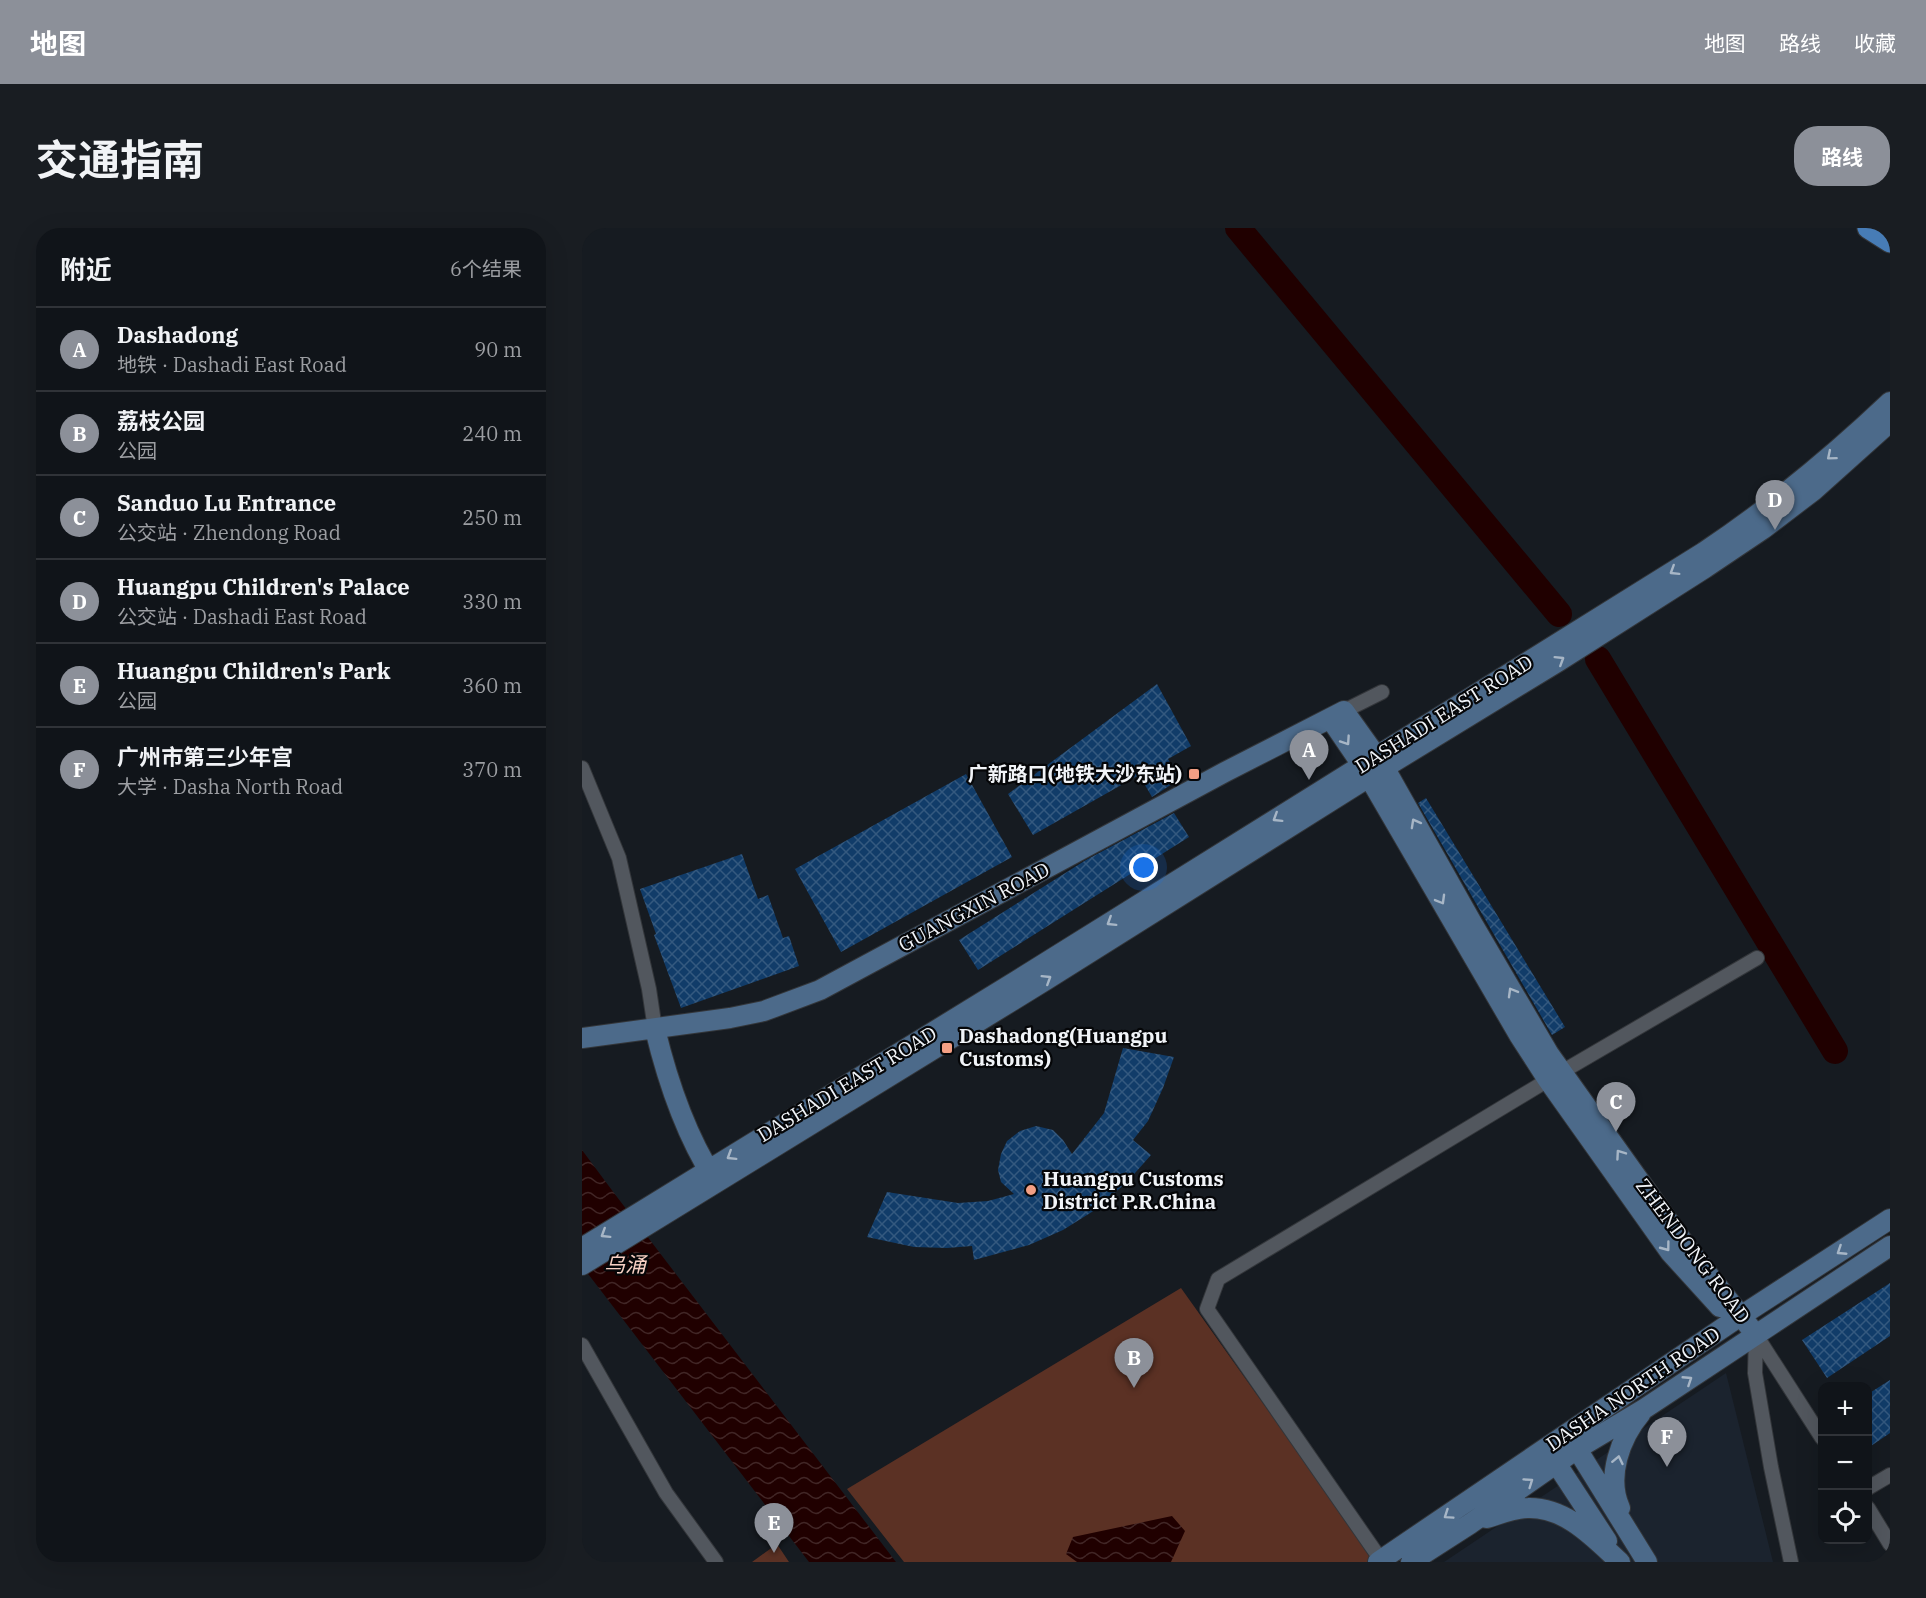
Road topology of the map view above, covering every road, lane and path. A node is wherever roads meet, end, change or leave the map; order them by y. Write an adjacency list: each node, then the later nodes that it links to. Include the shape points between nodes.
1 (1868, 228): 2 (main road)
2 (1890, 242)
3 (1890, 402): 7 (street, DASHADI EAST ROAD, one-way to 7, via 1801,481 1731,534)
4 (1890, 422): 7 (street, DASHADI EAST ROAD, one-way to 4, via 1559,661 1728,553 1813,491)
5 (1382, 692): 6 (street)
6 (1337, 714): 7 (street, ZHENDONG ROAD); 10 (street, GUANGXIN ROAD, via 820,990 764,1011)
7 (1373, 766): 12 (street, ZHENDONG ROAD, via 1522,1009); 13 (street, DASHADI EAST ROAD, via 1021,978)
8 (582, 768): 10 (street, via 619,858 650,989)
9 (1757, 958): 12 (street)
10 (655, 1029): 11 (street, GUANGXIN ROAD); 13 (street, via 665,1070)
11 (582, 1038)
12 (1555, 1076): 19 (street, ZHENDONG ROAD, via 1670,1252); 32 (street, via 1218,1279 1207,1309)
13 (712, 1176): 15 (street, DASHADI EAST ROAD)
14 (1890, 1219): 19 (street, DASHA NORTH ROAD, one-way to 19)
15 (632, 1226): 17 (street, DASHADI EAST ROAD, one-way to 17); 18 (street, DASHADI EAST ROAD)
16 (1890, 1246): 20 (street, DASHA NORTH ROAD)
17 (582, 1248)
18 (582, 1265)
19 (1738, 1319): 20 (street, ZHENDONG ROAD); 25 (street, DASHA NORTH ROAD)
20 (1756, 1335): 22 (street, DASHA NORTH ROAD, one-way to 20); 23 (street); 36 (street, via 1755,1373)
21 (582, 1345): 33 (street, via 666,1493)
22 (1644, 1409): 24 (street, DASHA NORTH ROAD); 31 (street, one-way to 22, via 1615,1497 1615,1479 1623,1441)
23 (1821, 1436)
24 (1577, 1449): 25 (street); 31 (street)
25 (1552, 1455): 29 (street, DASHA NORTH ROAD, one-way to 25); 32 (street, DASHA NORTH ROAD, one-way to 32); 35 (street)
26 (1890, 1475): 27 (street)
27 (1872, 1486)
28 (1872, 1515): 30 (street)
29 (1470, 1524): 34 (street, DASHA NORTH ROAD); 35 (street, via 1527,1508 1544,1509 1576,1524)
30 (1890, 1545)
31 (1640, 1549): 35 (street)
32 (1379, 1561)
33 (716, 1562)
34 (1411, 1562)
35 (1621, 1562)
36 (1791, 1562)

